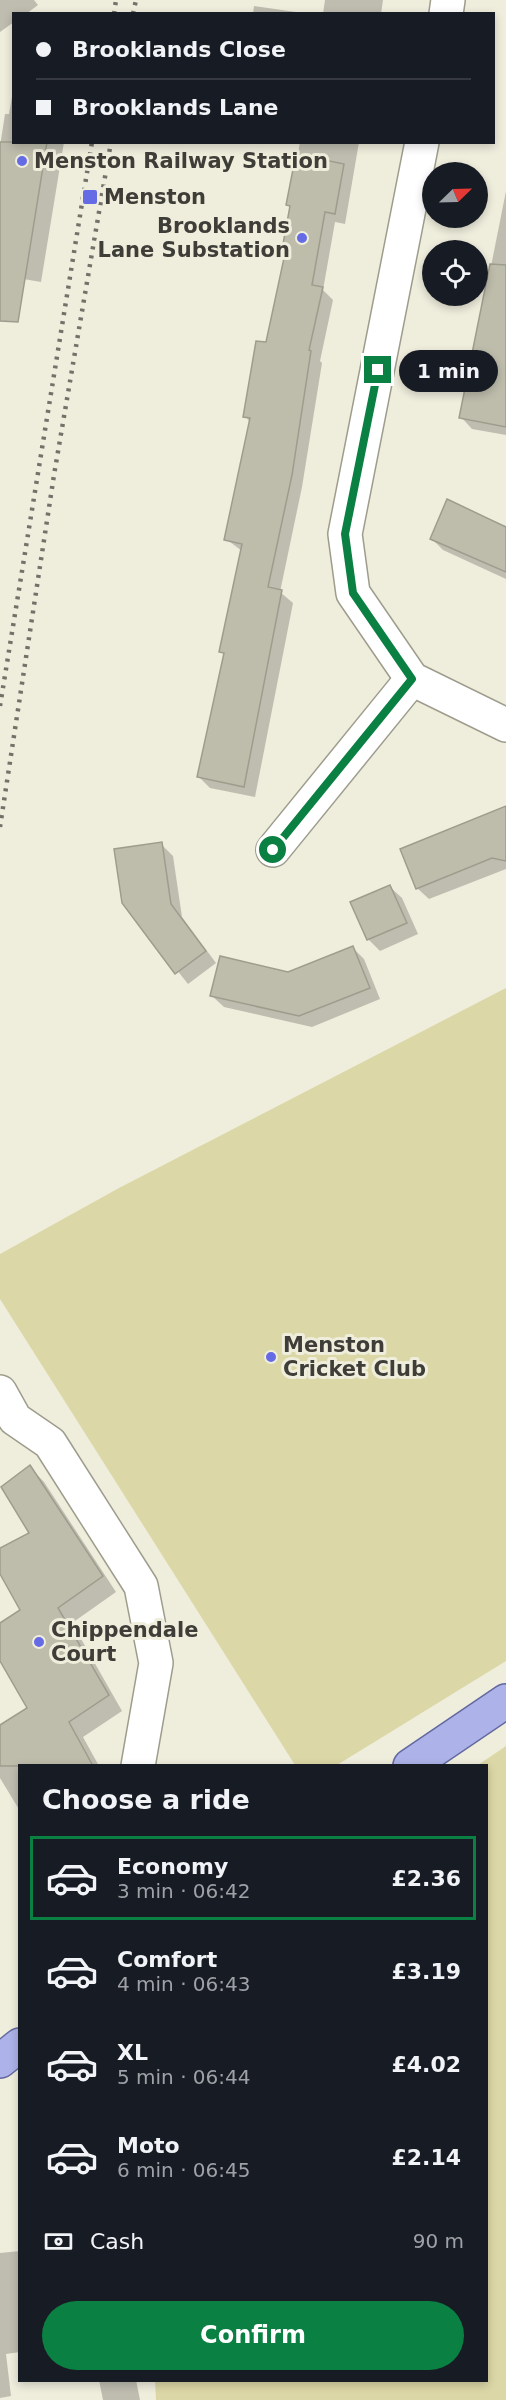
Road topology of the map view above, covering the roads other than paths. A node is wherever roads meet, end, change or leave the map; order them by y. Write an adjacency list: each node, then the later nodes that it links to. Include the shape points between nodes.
1 (422, 144): 2 (street, via 345,534 353,593)
2 (412, 679): 3 (street); 4 (street)
3 (506, 725)
4 (273, 850)
5 (0, 1392): 7 (street, via 15,1419 51,1443 141,1586 156,1663)
6 (506, 1701): 8 (main road)
7 (138, 1764)
8 (413, 1764)
9 (18, 2047): 10 (main road)
10 (0, 2061)

